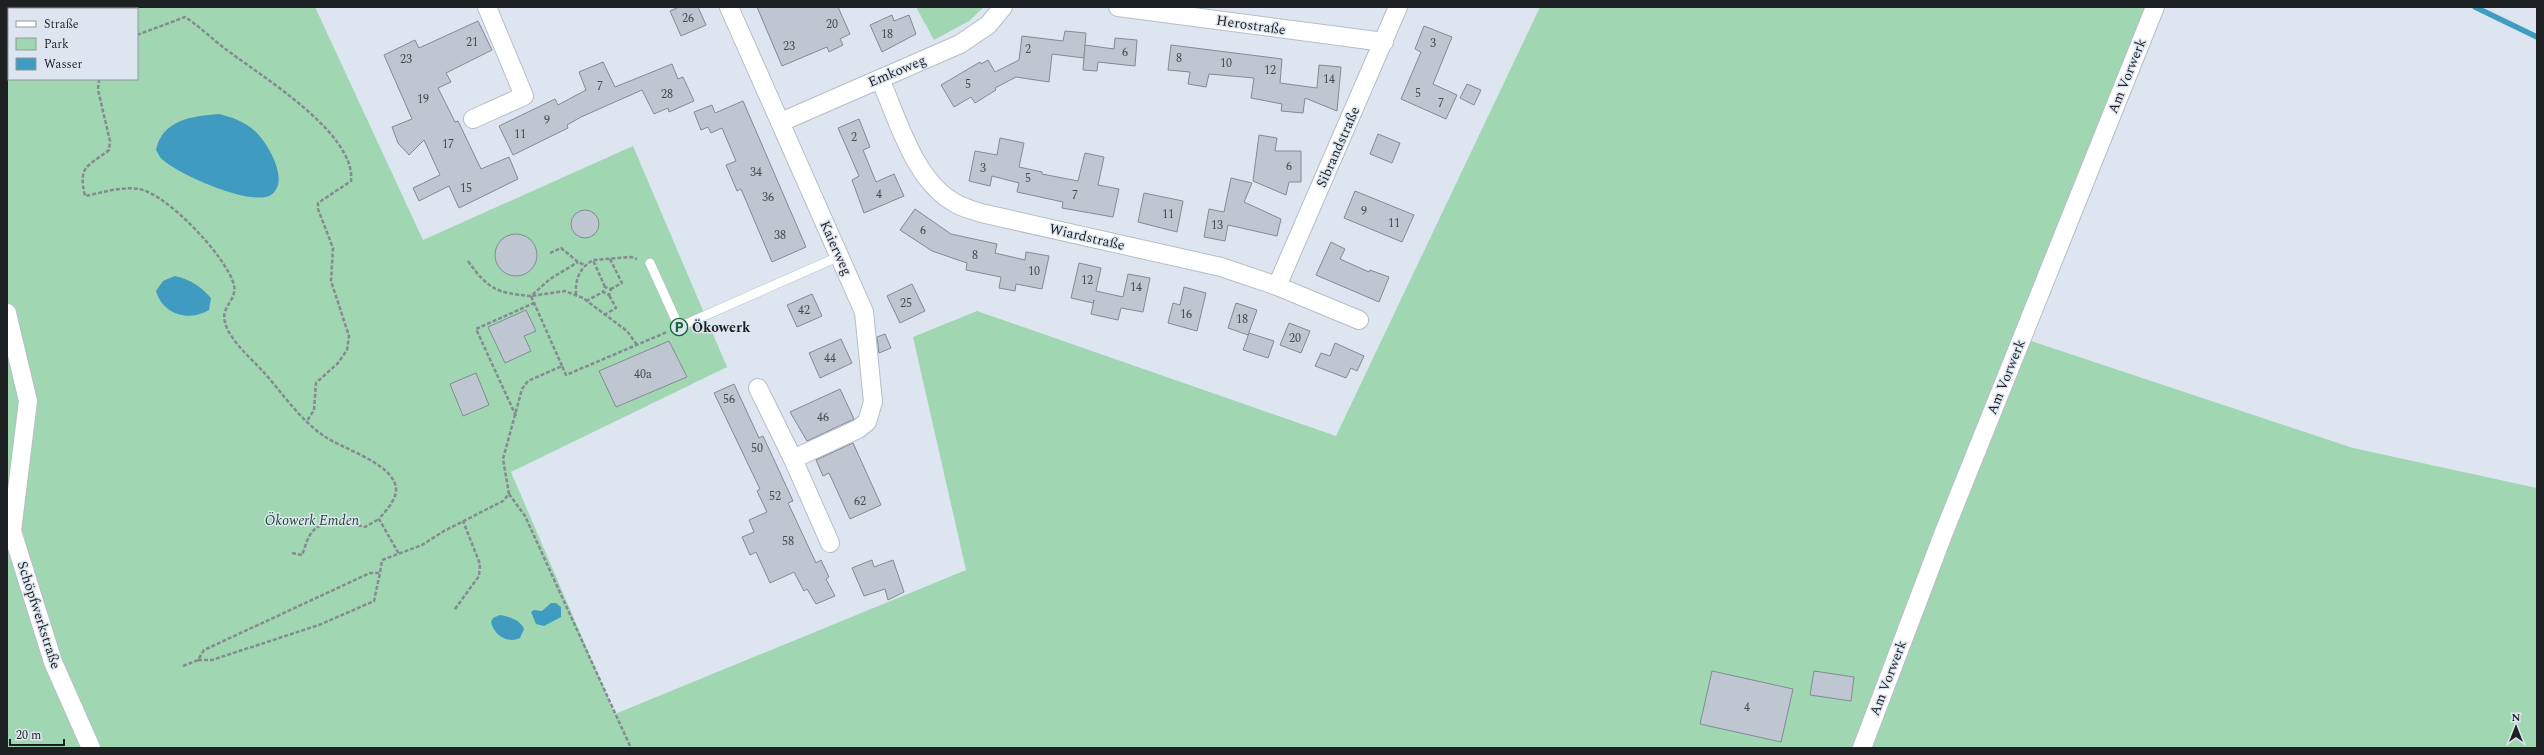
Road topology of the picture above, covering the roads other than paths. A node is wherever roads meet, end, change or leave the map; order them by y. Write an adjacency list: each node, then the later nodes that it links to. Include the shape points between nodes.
1 (487, 7): 9 (street, via 524,96)
2 (730, 7): 10 (street, Kaierweg)
3 (1003, 7): 8 (street, Emkoweg, via 988,25 960,44)
4 (1118, 7): 7 (street, Herostraße)
5 (1398, 7): 7 (street, Sibrandstraße)
6 (2155, 7): 20 (street, Am Vorwerk, via 1944,532)
7 (1384, 42): 13 (street, Sibrandstraße)
8 (880, 78): 10 (street, Emkoweg); 13 (street, Wiardstraße, via 920,171 937,190 955,203 981,213 1220,267)
9 (473, 119)
10 (781, 122): 11 (street, Kaierweg)
11 (840, 256): 12 (lane, via 678,327); 17 (street, Kaierweg, via 864,312 873,378 871,413 868,422 858,429)
12 (650, 263)
13 (1278, 286): 15 (street, Wiardstraße)
14 (7, 313): 19 (street, Schöpfwerkstraße, via 28,402 12,531 53,662)
15 (1359, 320)
16 (758, 388): 17 (street)
17 (793, 459): 18 (street)
18 (830, 543)
19 (91, 748)
20 (1862, 748)

